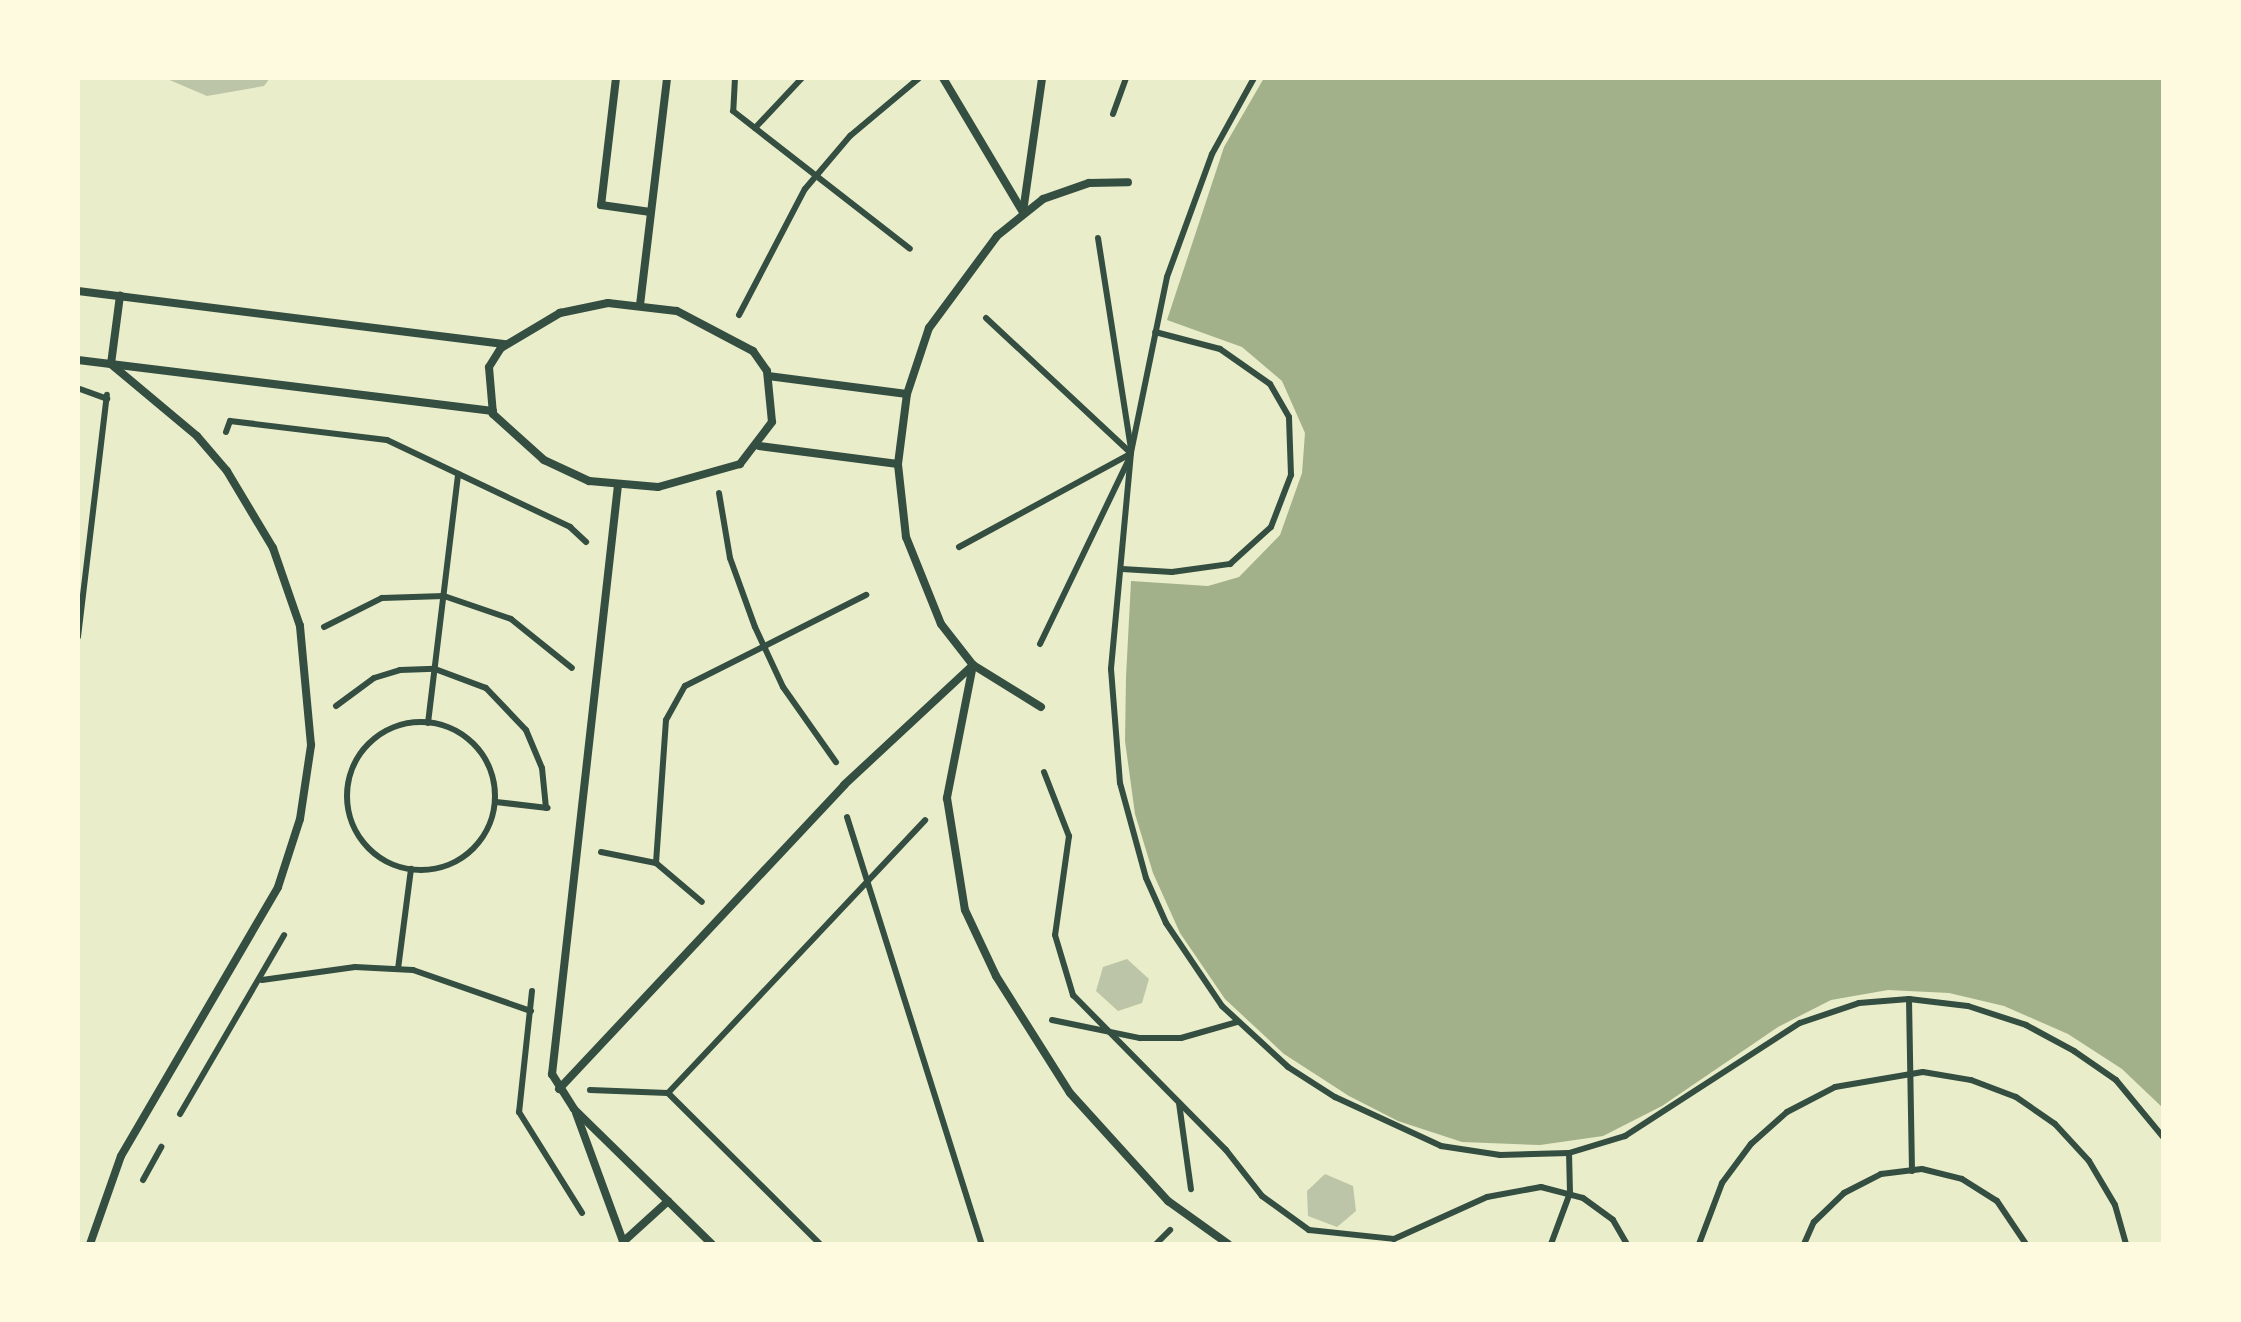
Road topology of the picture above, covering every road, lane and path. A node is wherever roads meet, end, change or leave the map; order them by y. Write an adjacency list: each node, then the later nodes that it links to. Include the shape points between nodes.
1 (616, 78): 14 (lane, via 601,206)
2 (668, 78): 14 (lane)
3 (734, 78): 11 (path, via 733,111)
4 (802, 78): 11 (path)
5 (919, 78): 12 (path, via 876,110)
6 (942, 78): 15 (lane)
7 (1042, 78): 15 (lane)
8 (1126, 78): 10 (path)
9 (1254, 78): 22 (path, via 1184,220)
10 (1112, 114)
11 (755, 128): 12 (path)
12 (816, 176): 17 (path); 23 (path, via 764,258)
13 (1128, 182): 15 (lane, via 1089,183)
14 (652, 212): 20 (lane)
15 (1022, 212): 29 (lane, via 953,288 928,328)
16 (1098, 238): 34 (path)
17 (910, 250)
18 (78, 291): 19 (lane)
19 (120, 296): 24 (lane); 26 (lane)
20 (640, 305): 23 (lane, via 677,311); 24 (lane, via 585,306 539,322)
21 (986, 318): 34 (path)
22 (1155, 332): 34 (path); 39 (path, via 1220,349 1270,384 1289,417 1291,475 1271,526 1230,564 1172,572)
23 (731, 335): 27 (lane, via 753,351)
24 (506, 344): 31 (lane, via 489,367)
25 (78, 360): 26 (lane)
26 (112, 364): 30 (path); 31 (lane); 68 (lane, via 197,436 235,484 273,548 308,668 311,745 300,819 278,888)
27 (768, 376): 29 (lane); 33 (lane, via 772,422)
28 (78, 388): 30 (path)
29 (907, 394): 35 (lane)
30 (107, 399): 44 (path)
31 (493, 411): 37 (lane, via 544,460)
32 (233, 441): 40 (path, via 225,430 230,421 387,440 458,474)
33 (759, 446): 35 (lane); 36 (lane)
34 (1131, 453): 38 (path); 39 (path); 47 (path)
35 (898, 464): 48 (lane, via 906,537 941,624)
36 (717, 475): 37 (lane, via 658,487); 46 (path, via 730,558)
37 (618, 485): 61 (lane)
38 (959, 547)
39 (1122, 568): 71 (path, via 1111,669 1131,832 1166,923)
40 (444, 596): 43 (path, via 382,598); 49 (path); 50 (path, via 511,619)
41 (866, 596): 46 (path)
42 (320, 612): 43 (path)
43 (324, 627): 45 (path)
44 (78, 637)
45 (328, 644)
46 (763, 644): 57 (path); 63 (path, via 698,675 674,702 666,720)
47 (1040, 644)
48 (973, 665): 53 (lane); 57 (lane); 58 (lane)
49 (435, 669): 52 (path, via 374,678); 55 (path); 60 (path, via 486,688 515,713 542,768)
50 (573, 669)
51 (335, 693): 52 (path)
52 (336, 706): 54 (path)
53 (1041, 708)
54 (336, 716)
55 (428, 722): 59 (path, via 475,746); 64 (path, via 400,725 374,741 356,763 346,792 353,828 368,848)
56 (1044, 772): 73 (path, via 1069,836 1056,904 1060,966 1073,995)
57 (844, 785): 65 (path, via 842,804); 66 (lane)
58 (947, 798): 65 (path); 70 (lane, via 965,910)
59 (496, 802): 60 (path); 64 (path, via 481,841 462,858)
60 (546, 808): 61 (path)
61 (579, 813): 62 (lane)
62 (574, 851): 63 (path); 72 (lane)
63 (656, 863): 66 (path, via 681,879)
64 (411, 869): 67 (path)
65 (867, 882): 76 (path); 89 (path)
66 (716, 921): 75 (lane)
67 (398, 970): 68 (path, via 316,970); 72 (path, via 476,987)
68 (222, 992): 85 (lane, via 121,1156)
69 (1909, 999): 74 (path); 79 (path, via 1968,1006 2042,1034 2116,1080); 80 (path, via 1859,1004 1800,1024 1626,1136)
70 (1016, 1011): 73 (path); 84 (lane, via 1081,1106)
71 (1237, 1022): 73 (path, via 1181,1038); 80 (path, via 1335,1097 1440,1146 1500,1155)
72 (554, 1023): 75 (lane, via 552,1074)
73 (1105, 1033): 77 (path)
74 (1910, 1073): 81 (path); 93 (path, via 1829,1089 1788,1112 1751,1144 1722,1183); 96 (path, via 1971,1080 2016,1097 2056,1124 2115,1205)
75 (559, 1089): 76 (path); 78 (lane)
76 (668, 1093): 88 (path)
77 (1178, 1102): 82 (path, via 1262,1196 1325,1234 1394,1240 1504,1191 1540,1186); 84 (path, via 1192,1180)
78 (574, 1109): 83 (lane); 86 (lane)
79 (2164, 1138)
80 (1569, 1153): 82 (path)
81 (1912, 1171): 94 (path, via 1881,1174 1844,1193 1814,1222); 95 (path, via 1962,1179 1997,1201)
82 (1570, 1193): 91 (path); 92 (path, via 1614,1220)
83 (668, 1201): 86 (lane); 87 (lane)
84 (1186, 1213): 90 (lane)
85 (90, 1244)
86 (624, 1244)
87 (712, 1244)
88 (820, 1244)
89 (982, 1244)
90 (1228, 1244)
91 (1551, 1244)
92 (1627, 1244)
93 (1699, 1244)
94 (1804, 1244)
95 (2026, 1244)
96 (2126, 1244)

